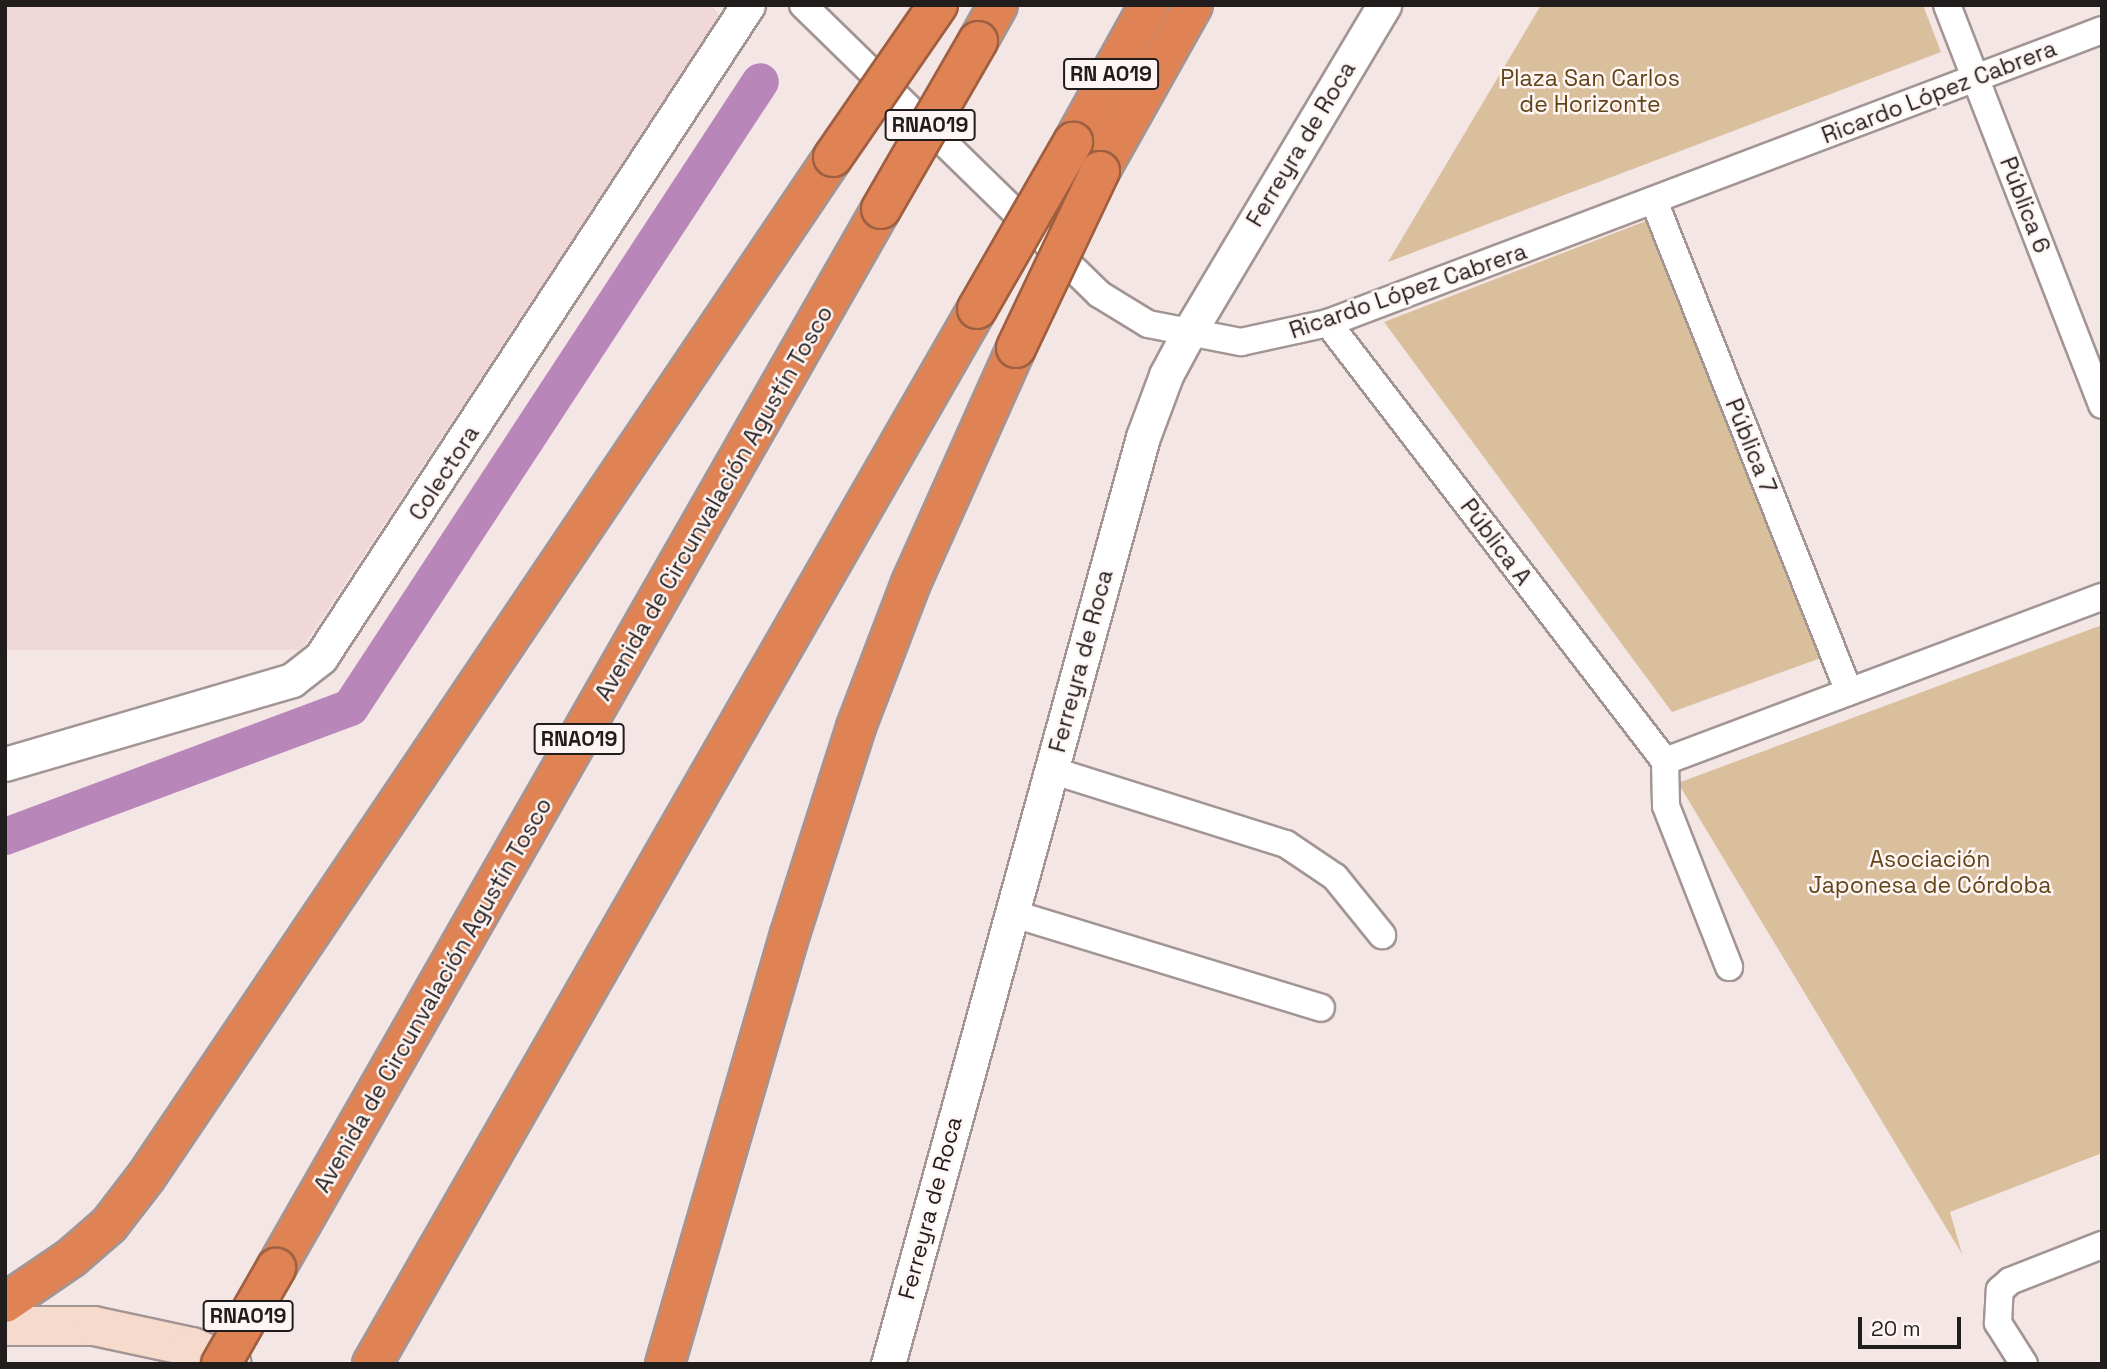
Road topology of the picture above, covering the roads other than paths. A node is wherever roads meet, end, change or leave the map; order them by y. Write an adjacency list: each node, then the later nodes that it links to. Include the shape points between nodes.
1 (748, 5): 18 (street, Colectora, via 321,657 292,680)
2 (803, 5): 13 (street, Ricardo López Cabrera, via 1099,294 1148,324)
3 (938, 5): 25 (highway, bridge, via 146,1177 109,1224 71,1258)
4 (998, 5): 28 (highway, Avenida de Circunvalación Agustín Tosco / RNA019, bridge)
5 (1149, 5): 27 (highway, RN A019, bridge)
6 (1193, 5): 30 (highway, bridge, via 1100,171 911,583 856,727 790,934)
7 (1384, 5): 13 (street, Ferreyra de Roca)
8 (1947, 5): 10 (street, Pública 6)
9 (2102, 30): 10 (street, Ricardo López Cabrera)
10 (1976, 78): 11 (street, Ricardo López Cabrera); 14 (street, Pública 6)
11 (1654, 201): 12 (street, Ricardo López Cabrera); 16 (street, Pública 7)
12 (1328, 323): 13 (street, Ricardo López Cabrera, via 1241,342); 17 (street, Pública A)
13 (1188, 334): 19 (street, Ferreyra de Roca, via 1166,375 1143,437)
14 (2102, 405)
15 (2102, 597): 16 (street)
16 (1849, 692): 17 (street)
17 (1665, 761): 22 (street, via 1666,806)
18 (5, 764)
19 (1051, 770): 20 (street, Ferreyra de Roca); 21 (street, via 1286,844 1335,877)
20 (1011, 913): 23 (street); 31 (street, Ferreyra de Roca)
21 (1382, 935)
22 (1729, 967)
23 (1321, 1008)
24 (2102, 1245): 32 (street, via 2010,1281 2000,1290 1997,1323)
25 (5, 1303)
26 (5, 1326): 29 (main road, via 94,1326 192,1347)
27 (380, 1349)
28 (221, 1364)
29 (232, 1364)
30 (665, 1364)
31 (888, 1364)
32 (2024, 1364)

